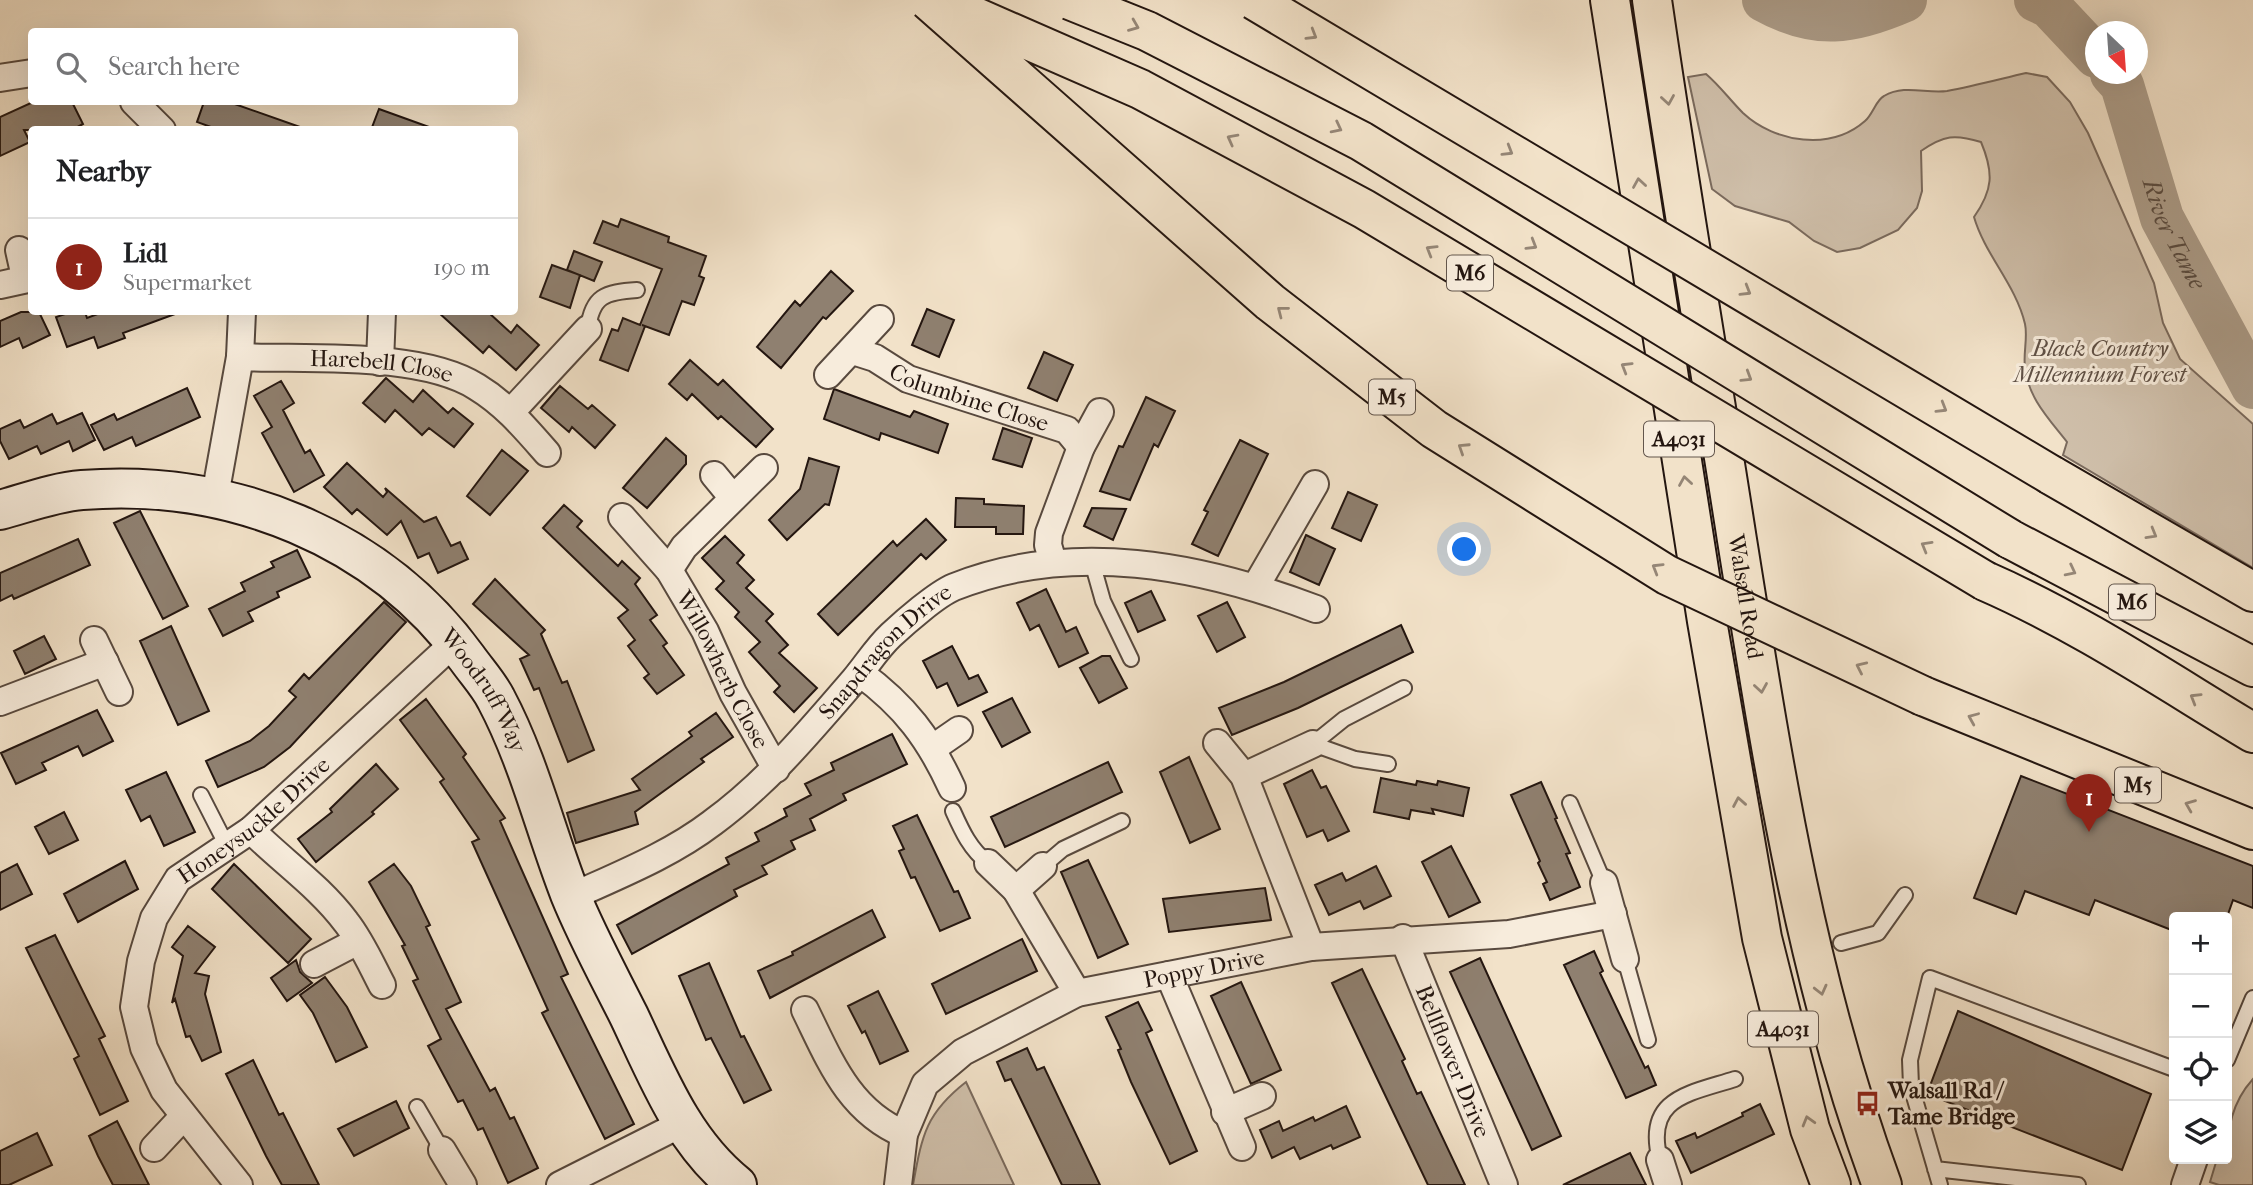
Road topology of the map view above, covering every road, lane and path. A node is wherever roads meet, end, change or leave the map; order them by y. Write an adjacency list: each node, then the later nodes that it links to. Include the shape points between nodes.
1 (928, 0): 59 (main road, M5, one-way to 1, bridge, via 1923,696 1667,575 1434,429 1270,302)
2 (936, 0): 47 (main road, M6, one-way to 2, bridge, via 2086,632 1985,580 1364,209 1140,89)
3 (1070, 0): 41 (main road, M6, one-way to 41, bridge, via 1147,31 1361,141 2010,539)
4 (1254, 0): 37 (main road, one-way to 37, bridge)
5 (1611, 4): 74 (main road, Walsall Road / A4031, one-way to 5, via 1705,607)
6 (1655, 17): 71 (main road, Walsall Road / A4031, one-way to 71, via 1763,699)
7 (28, 74): 8 (street)
8 (0, 78)
9 (137, 105): 10 (street)
10 (158, 126)
11 (19, 250): 12 (street)
12 (19, 280)
13 (637, 290): 17 (lane, via 613,291 596,301)
14 (242, 315): 19 (street)
15 (382, 315): 20 (street)
16 (880, 319): 18 (street)
17 (588, 330): 22 (street)
18 (853, 351): 21 (street); 24 (street, Columbine Close, via 875,358 908,379 1067,430)
19 (240, 357): 20 (street, Harebell Close); 29 (street)
20 (380, 362): 22 (street, Harebell Close, via 439,369 477,386)
21 (828, 375)
22 (511, 412): 25 (street, Harebell Close)
23 (1100, 412): 24 (street)
24 (1081, 447): 33 (street, via 1049,533)
25 (547, 453)
26 (764, 468): 30 (street, Willowherb Close)
27 (714, 475): 30 (street)
28 (1315, 484): 36 (street)
29 (215, 496): 31 (street, Woodruff Way, via 168,490 80,490); 39 (street, Woodruff Way, via 282,518 374,564)
30 (733, 499): 35 (street, Willowherb Close, via 684,547)
31 (0, 510)
32 (622, 517): 35 (street, Willowherb Close)
33 (1053, 562): 34 (street, Snapdragon Drive); 42 (street, Snapdragon Drive, via 952,588 890,636)
34 (1092, 562): 36 (street, Snapdragon Drive, via 1191,571); 40 (lane, via 1103,601)
35 (669, 570): 52 (street, Willowherb Close)
36 (1256, 586): 38 (street, Snapdragon Drive)
37 (2253, 593)
38 (1316, 609)
39 (455, 642): 58 (street, Honeysuckle Drive); 66 (street, Woodruff Way, via 495,696 518,743)
40 (1131, 659)
41 (2253, 667)
42 (860, 673): 50 (street, via 888,694); 52 (street, Snapdragon Drive)
43 (1404, 688): 49 (lane, via 1344,719)
44 (119, 692): 45 (street, via 99,651)
45 (0, 702)
46 (959, 730): 50 (street)
47 (2253, 733)
48 (1217, 743): 53 (street)
49 (1312, 744): 51 (lane, via 1355,759); 53 (street)
50 (933, 748): 55 (street)
51 (1388, 764)
52 (776, 769): 66 (street, Snapdragon Drive, via 702,830 662,855)
53 (1244, 776): 70 (street)
54 (201, 795): 60 (lane)
55 (952, 799): 61 (lane, via 965,836)
56 (1570, 803): 63 (lane)
57 (1122, 821): 62 (lane, via 1063,849)
58 (251, 830): 60 (street, Honeysuckle Drive); 69 (street, via 317,890)
59 (2253, 830)
60 (227, 846): 87 (street, Honeysuckle Drive, via 178,879 154,918 139,972 134,1007 144,1048 164,1090)
61 (988, 863): 64 (street)
62 (1043, 866): 64 (street)
63 (1604, 883): 67 (street)
64 (1016, 890): 77 (street)
65 (1905, 895): 71 (lane, via 1878,933)
66 (571, 897): 88 (street, Woodruff Way)
67 (1613, 914): 68 (street, Poppy Drive, via 1509,934); 72 (street)
68 (1402, 938): 70 (street, Poppy Drive); 101 (street, Bellflower Drive)
69 (358, 941): 73 (street); 76 (street)
70 (1311, 947): 75 (street, Poppy Drive)
71 (1827, 947): 74 (main road); 103 (main road, Walsall Road / A4031, one-way to 103, via 1849,1095)
72 (1625, 959): 80 (lane)
73 (314, 964)
74 (1768, 964): 102 (main road, Walsall Road / A4031, one-way to 74, via 1810,1129)
75 (1169, 975): 77 (street, Poppy Drive); 86 (street)
76 (382, 985)
77 (1077, 993): 89 (street, Poppy Drive, via 963,1052 925,1084)
78 (2253, 998): 81 (lane)
79 (805, 1010): 89 (street, via 825,1075 880,1124)
80 (1648, 1040)
81 (2232, 1048)
82 (2169, 1067): 94 (lane, via 1930,978 1910,1060 1911,1087)
83 (1735, 1079): 95 (lane, via 1676,1098 1663,1108 1656,1144)
84 (1262, 1096): 86 (street)
85 (417, 1107): 92 (lane)
86 (1226, 1112): 90 (street)
87 (183, 1116): 91 (street); 96 (street, Honeysuckle Drive)
88 (681, 1124): 98 (street); 99 (street, Woodruff Way, via 720,1172)
89 (904, 1134): 100 (street, Poppy Drive)
90 (1242, 1147)
91 (154, 1148)
92 (442, 1150): 97 (street)
93 (2192, 1164): 106 (street)
94 (1935, 1169): 104 (lane); 105 (lane)
95 (1664, 1173)
96 (239, 1185)
97 (463, 1185)
98 (560, 1185)
99 (737, 1185)
100 (898, 1185)
101 (1504, 1185)
102 (1831, 1185)
103 (1882, 1185)
104 (1940, 1185)
105 (2078, 1185)
106 (2185, 1185)

